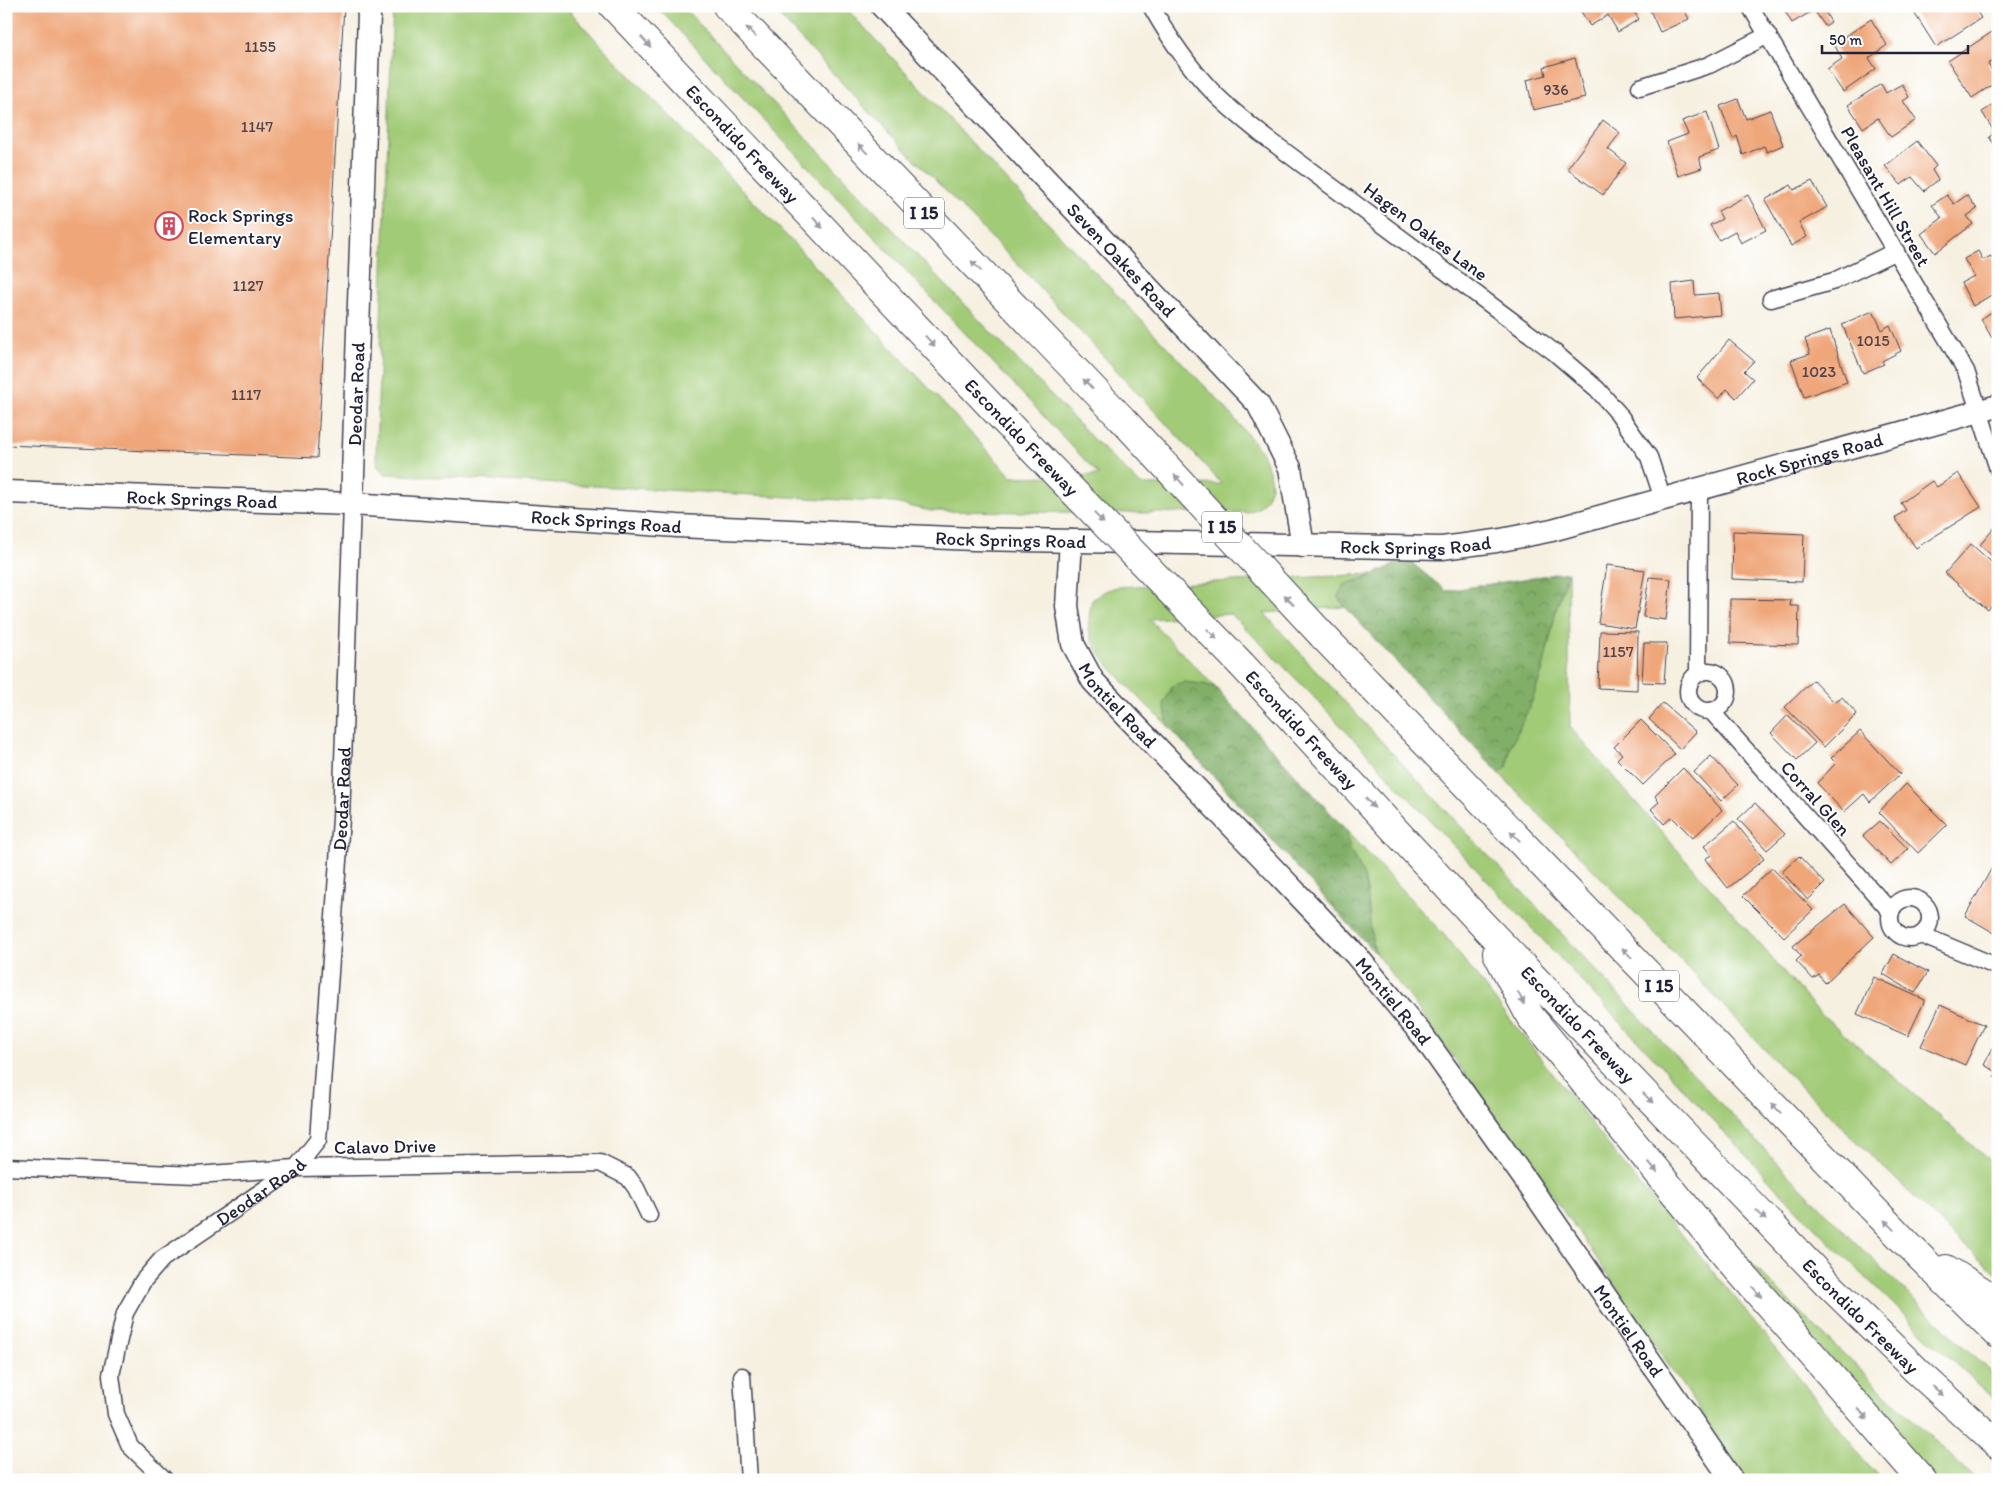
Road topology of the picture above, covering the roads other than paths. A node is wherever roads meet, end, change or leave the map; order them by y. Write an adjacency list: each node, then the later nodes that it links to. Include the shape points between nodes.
1 (367, 6): 16 (street, Deodar Road, via 369,24)
2 (613, 6): 22 (highway, Escondido Freeway, one-way to 22, bridge, via 1004,420 1242,665)
3 (727, 6): 28 (highway, I 15, one-way to 3, bridge, via 1322,635 1122,419)
4 (882, 6): 18 (street, Seven Oakes Road, via 1258,404 1290,468)
5 (1150, 6): 15 (street, Hagen Oakes Lane, via 1190,67 1230,108 1554,352 1597,389 1649,457)
6 (1750, 6): 7 (street, Pleasant Hill Street)
7 (1768, 35): 8 (street, via 1709,65); 9 (street, Pleasant Hill Street)
8 (1640, 87)
9 (1896, 251): 10 (street, via 1834,282); 11 (street, Pleasant Hill Street)
10 (1771, 299)
11 (1988, 409): 12 (street, Pleasant Hill Street); 13 (street, Rock Springs Road)
12 (1998, 469)
13 (1699, 489): 15 (street, Rock Springs Road); 19 (street, Corral Glen)
14 (6, 492): 16 (street, Rock Springs Road)
15 (1663, 499): 18 (street, Rock Springs Road, via 1552,530 1442,548)
16 (352, 504): 17 (street, Rock Springs Road, via 678,526); 26 (street, Deodar Road, via 341,819 318,1140)
17 (1071, 541): 18 (street, Rock Springs Road); 36 (street, Montiel Road, via 1067,606 1073,644 1093,681 1355,954 1418,1030)
18 (1302, 546)
19 (1698, 673): 20 (street, Corral Glen, via 1689,682 1688,695 1694,706); 20 (street, via 1716,673 1722,676 1728,687 1722,705)
20 (1711, 711): 21 (street, Corral Glen)
21 (1891, 912): 23 (street, Corral Glen, via 1895,932 1907,938); 23 (street, via 1905,898 1923,902 1930,919)
22 (1482, 924): 32 (highway, one-way to 32, via 1530,1016 1726,1256); 33 (highway, Escondido Freeway, one-way to 33, via 1828,1284)
23 (1921, 935): 24 (street, Corral Glen)
24 (1998, 967)
25 (6, 1167): 26 (street, Calavo Drive, via 196,1175)
26 (296, 1168): 27 (street, Calavo Drive, via 600,1163 628,1177); 34 (street, Deodar Road, via 162,1259 143,1281 125,1313 112,1376 116,1414 130,1446)
27 (649, 1216)
28 (1910, 1248): 29 (highway); 30 (highway, I 15)
29 (1998, 1301)
30 (1998, 1334)
31 (742, 1376): 35 (street)
32 (1883, 1437): 37 (highway); 38 (highway)
33 (1998, 1445)
34 (166, 1480)
35 (750, 1480)
36 (1732, 1480)
37 (1915, 1480)
38 (1922, 1480)

